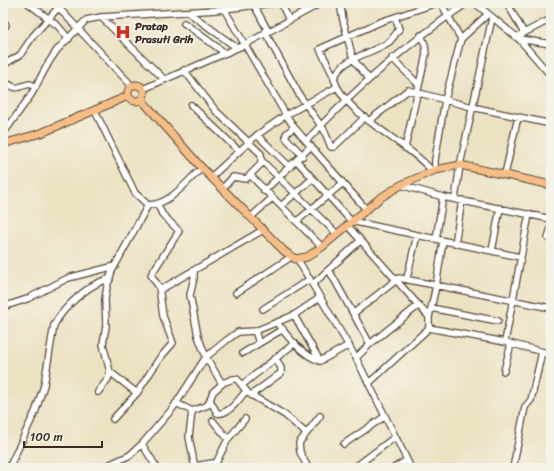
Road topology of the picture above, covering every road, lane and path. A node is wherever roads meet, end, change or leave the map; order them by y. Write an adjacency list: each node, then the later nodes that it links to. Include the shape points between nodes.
1 (28, 3): 20 (street)
2 (54, 3): 13 (street)
3 (274, 3): 12 (street)
4 (281, 3): 22 (street)
5 (321, 3): 22 (street)
6 (340, 3): 30 (street)
7 (437, 3): 19 (street)
8 (441, 3): 16 (street)
9 (467, 3): 16 (street)
10 (507, 3): 28 (street)
11 (478, 4): 17 (street)
12 (250, 5): 14 (street); 27 (street)
13 (58, 8): 20 (street); 26 (street)
14 (224, 9): 15 (street); 35 (street)
15 (188, 12): 18 (street); 36 (street)
16 (448, 16): 29 (street); 33 (street)
17 (490, 16): 31 (street); 33 (street); 60 (street)
18 (101, 17): 26 (street, via 86,20); 44 (street)
19 (395, 17): 30 (street); 39 (street, via 399,30 389,42)
20 (49, 18): 32 (street); 40 (street, via 20,55)
21 (3, 20): 25 (street, via 6,25)
22 (289, 20): 27 (street)
23 (551, 20): 28 (street)
24 (184, 23): 37 (street)
25 (3, 29)
26 (78, 29): 32 (street); 47 (street)
27 (266, 31): 35 (street); 58 (street)
28 (524, 33): 31 (street)
29 (421, 35): 38 (street); 48 (street, via 426,50)
30 (346, 36): 39 (street); 42 (street, via 320,49)
31 (517, 38): 34 (street); 43 (street)
32 (69, 39): 49 (street, via 48,62)
33 (461, 39): 57 (street)
34 (551, 44)
35 (244, 45): 36 (street); 62 (street)
36 (237, 48): 37 (street)
37 (225, 53): 41 (street)
38 (392, 58): 45 (street); 48 (street)
39 (353, 59): 42 (street); 45 (street)
40 (3, 65)
41 (184, 70): 44 (street); 71 (street, via 216,111)
42 (334, 76): 50 (street)
43 (551, 76)
44 (164, 79): 51 (street)
45 (370, 79): 56 (street)
46 (5, 82): 49 (street, via 19,89 30,84); 52 (street)
47 (131, 85): 51 (main road, via 136,84); 54 (main road, via 127,91)
48 (419, 86): 53 (street)
49 (36, 87): 68 (street)
50 (337, 88): 56 (street); 58 (street)
51 (143, 89): 55 (main road)
52 (3, 90)
53 (418, 92): 57 (street); 64 (street, via 404,92); 74 (street)
54 (128, 96): 55 (main road, via 133,101); 61 (main road)
55 (141, 99): 81 (main road)
56 (346, 99): 64 (street); 66 (street)
57 (445, 100): 60 (street); 82 (street)
58 (305, 104): 62 (street); 66 (street)
59 (191, 105): 75 (street)
60 (472, 107): 63 (street); 79 (street)
61 (95, 111): 72 (main road); 99 (street, via 135,193)
62 (286, 115): 67 (street); 69 (street)
63 (518, 117): 65 (street); 83 (street)
64 (367, 119): 66 (street, via 332,148); 74 (street)
65 (551, 124)
66 (321, 125): 70 (street)
67 (294, 127): 70 (street); 76 (street, via 286,134 286,138)
68 (3, 134)
69 (257, 135): 71 (street); 80 (street)
70 (306, 141): 73 (street)
71 (250, 142): 75 (street); 77 (street, via 259,151)
72 (4, 145)
73 (311, 146): 76 (street); 88 (street)
74 (405, 148): 82 (street)
75 (239, 151): 85 (street)
76 (303, 156): 78 (street)
77 (262, 161): 84 (street); 86 (street)
78 (297, 161): 80 (street); 87 (street)
79 (460, 166): 82 (main road); 83 (main road); 97 (street)
80 (290, 167): 86 (street)
81 (202, 168): 85 (main road); 100 (street, via 166,201)
82 (434, 170): 89 (main road)
83 (505, 174): 90 (main road)
84 (250, 175): 91 (street, via 243,180 233,177); 92 (street)
85 (211, 177): 91 (main road)
86 (280, 177): 92 (street); 93 (street)
87 (312, 179): 93 (street); 94 (street)
88 (343, 183): 94 (street); 104 (street)
89 (402, 185): 95 (street); 104 (main road)
90 (551, 185)
91 (222, 188): 106 (main road)
92 (264, 191): 96 (street)
93 (296, 193): 101 (street); 103 (street)
94 (327, 195): 103 (street); 109 (street)
95 (443, 197): 97 (street); 114 (street)
96 (272, 198): 101 (street); 106 (street)
97 (455, 199): 98 (street)
98 (462, 200): 102 (street); 118 (street)
99 (148, 205): 100 (street); 124 (street)
100 (158, 205): 133 (street, via 162,214 179,231 151,275)
101 (281, 206): 108 (street)
102 (500, 208): 105 (street); 120 (street)
103 (311, 209): 108 (street); 112 (street)
104 (366, 209): 109 (main road)
105 (528, 214): 107 (street); 122 (street)
106 (250, 217): 111 (main road)
107 (551, 219)
108 (296, 221): 119 (street)
109 (349, 223): 112 (main road); 113 (street); 115 (street)
110 (551, 227): 116 (street, via 548,238)
111 (263, 230): 121 (main road); 125 (street)
112 (337, 234): 119 (main road)
113 (417, 235): 114 (street); 127 (street)
114 (436, 239): 117 (street)
115 (360, 240): 126 (street); 130 (street)
116 (551, 240)
117 (443, 241): 118 (street); 132 (street)
118 (455, 244): 120 (street)
119 (322, 247): 123 (main road)
120 (492, 251): 122 (street)
121 (291, 257): 123 (main road); 134 (street)
122 (520, 257): 136 (street)
123 (298, 260): 129 (street)
124 (115, 266): 128 (street); 138 (street, via 68,278 27,299)
125 (194, 270): 133 (street); 158 (street, via 190,295 198,336)
126 (329, 270): 131 (street); 142 (street)
127 (407, 278): 130 (street); 132 (street)
128 (110, 279): 163 (street, via 105,298 106,326 103,344); 187 (street, via 98,282 66,307 58,317 54,325 44,385 36,410)
129 (310, 279): 131 (street); 141 (street)
130 (395, 279): 137 (street); 142 (street)
131 (313, 284): 135 (street)
132 (436, 286): 136 (street); 139 (street)
133 (160, 290): 168 (street, via 163,316 174,343 159,359)
134 (236, 293)
135 (321, 297): 143 (street); 154 (street)
136 (514, 300): 140 (street); 151 (street)
137 (419, 305): 144 (street); 153 (street)
138 (3, 307)
139 (431, 308): 144 (street); 145 (street)
140 (551, 308)
141 (263, 309)
142 (354, 313): 153 (street)
143 (294, 315): 146 (street); 161 (street)
144 (429, 317): 147 (street)
145 (498, 321)
146 (277, 322): 148 (street); 149 (street)
147 (429, 328): 151 (street); 165 (street)
148 (282, 330): 150 (street); 152 (street)
149 (254, 331): 152 (street); 158 (street, via 238,332)
150 (295, 343): 160 (street); 161 (street)
151 (508, 343): 155 (street); 162 (street)
152 (260, 344): 156 (street)
153 (370, 344): 159 (street)
154 (349, 345): 159 (street); 161 (street)
155 (542, 352): 157 (street); 195 (street, via 531,400 525,407)
156 (244, 353)
157 (551, 354)
158 (206, 357): 164 (street); 171 (street)
159 (356, 358): 165 (street)
160 (276, 359): 166 (street); 169 (street, via 281,373)
161 (320, 361)
162 (504, 371)
163 (110, 372): 167 (street); 168 (street)
164 (223, 383): 166 (street, via 235,378); 170 (street, via 213,392)
165 (369, 383): 174 (street)
166 (242, 385): 169 (street)
167 (98, 392)
168 (137, 393): 175 (street)
169 (249, 393): 170 (street, via 223,413 217,413); 178 (street, via 285,415)
170 (211, 402): 172 (street)
171 (176, 403): 172 (street); 181 (street)
172 (192, 411): 186 (street, via 189,437)
173 (320, 416): 178 (street)
174 (384, 417): 179 (street); 182 (street)
175 (113, 419)
176 (244, 419): 180 (street)
177 (213, 421): 180 (street)
178 (306, 433): 191 (street, via 300,440 299,447)
179 (395, 437): 183 (street); 192 (street)
180 (228, 440): 185 (street)
181 (142, 444): 188 (street, via 130,455); 189 (street)
182 (344, 444)
183 (407, 460): 193 (street); 194 (street)
184 (551, 462): 196 (street)
185 (216, 463): 186 (street); 190 (street)
186 (195, 467)
187 (9, 468)
188 (102, 468)
189 (157, 468)
190 (221, 468)
191 (308, 468)
192 (354, 468)
193 (394, 468)
194 (411, 468)
195 (513, 468)
196 (549, 468)

